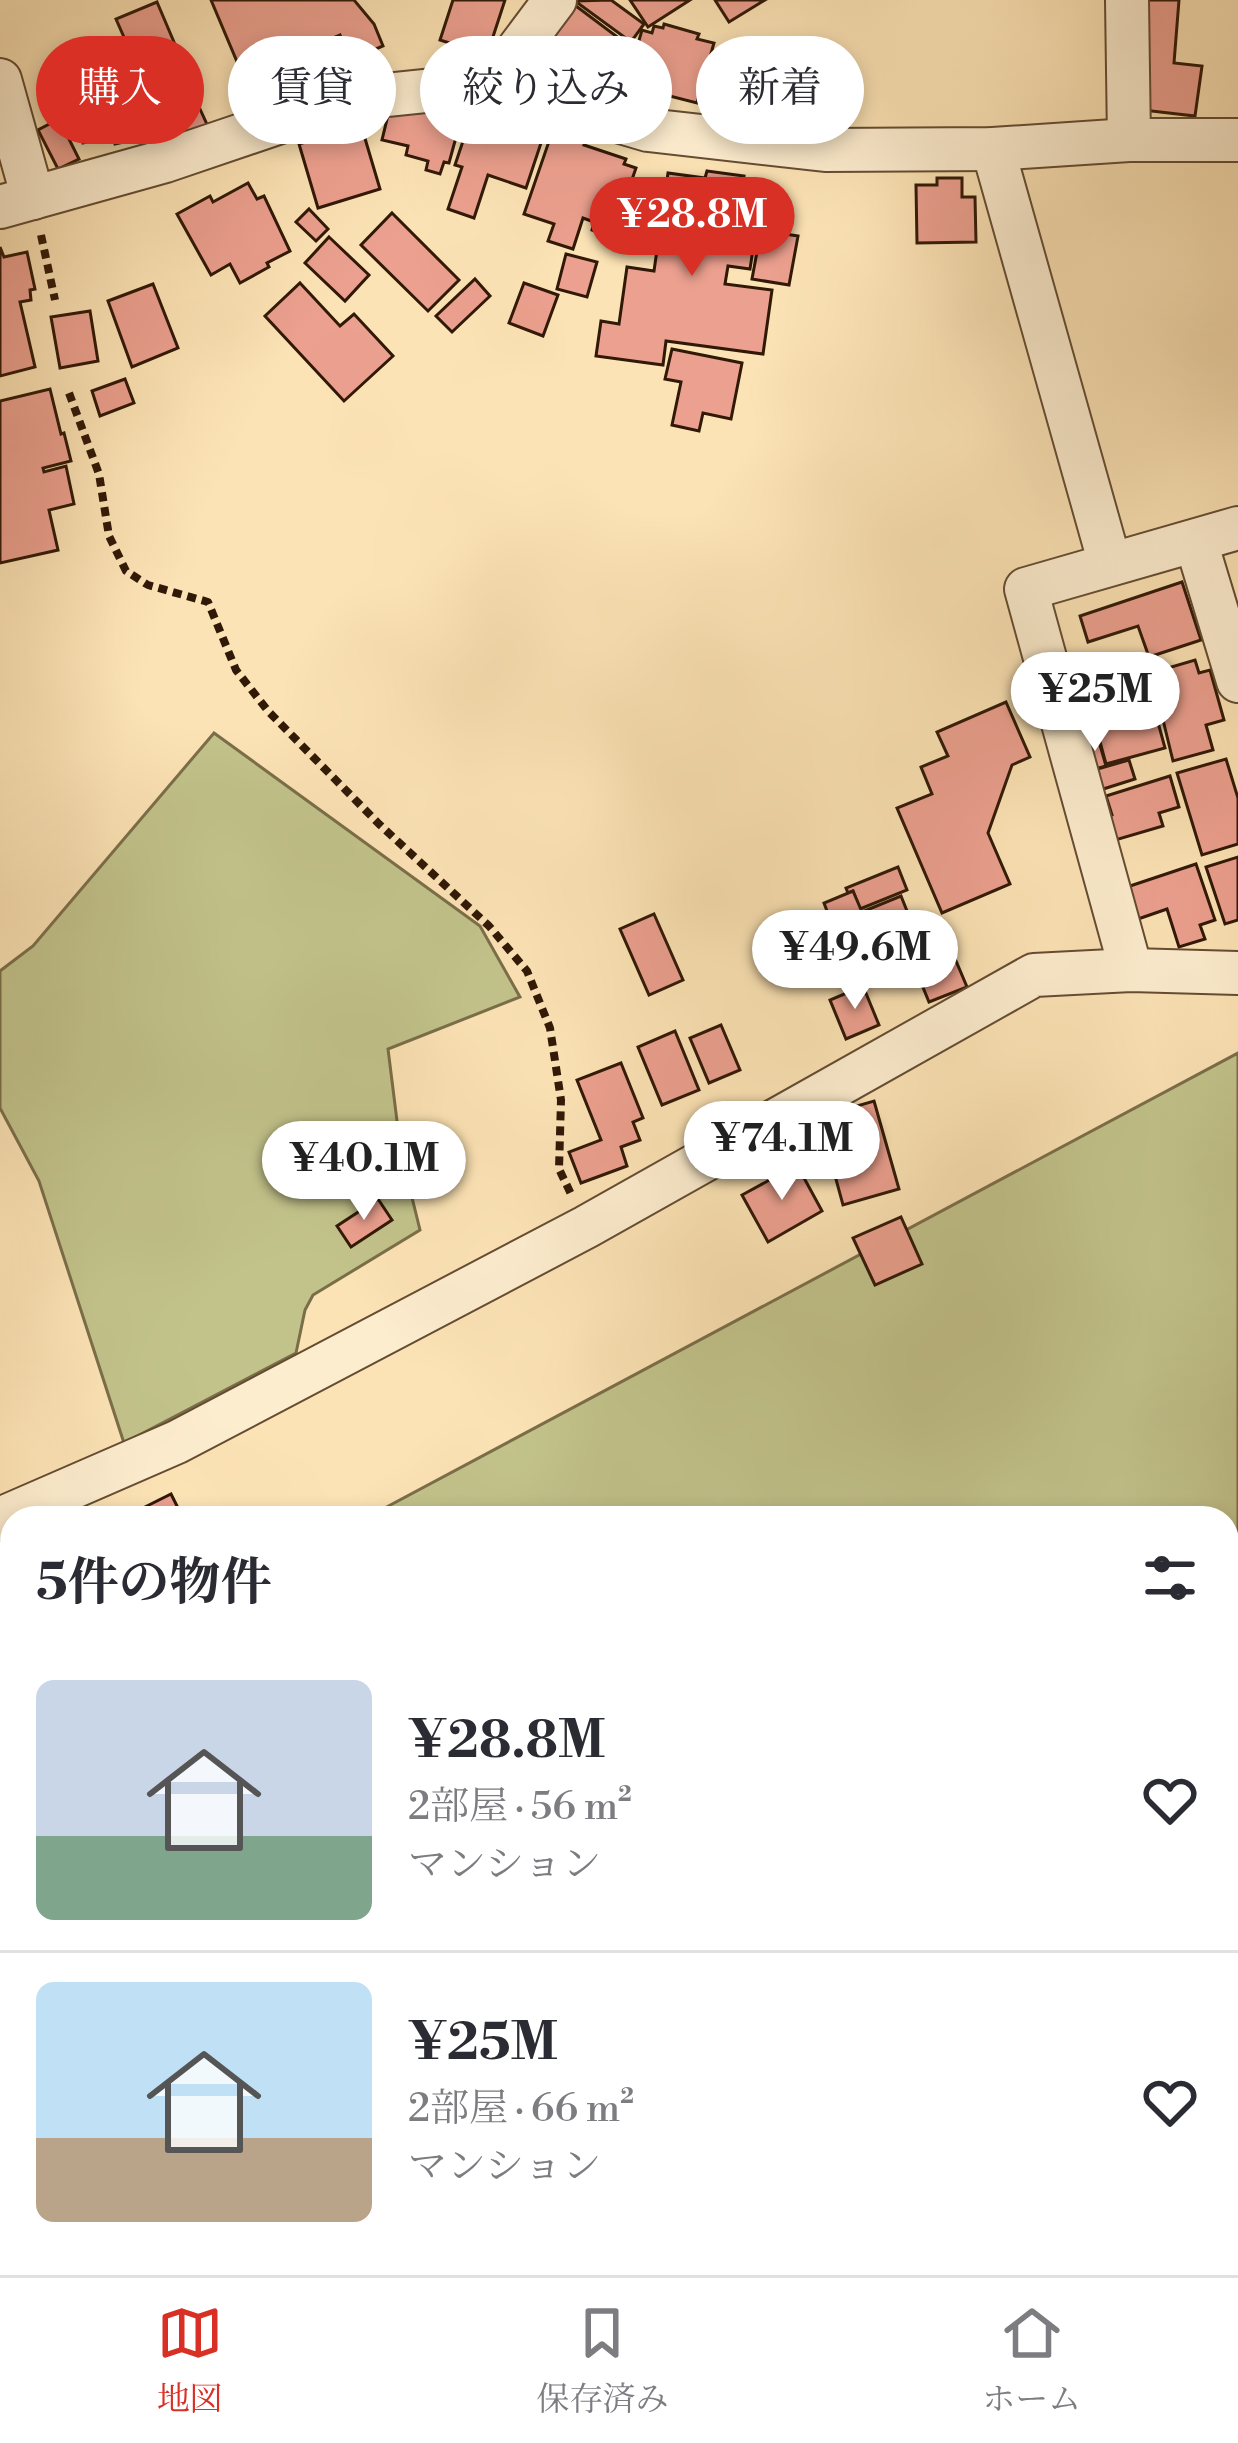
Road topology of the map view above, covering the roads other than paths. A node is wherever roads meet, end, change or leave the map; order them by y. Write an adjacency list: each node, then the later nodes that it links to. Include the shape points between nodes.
1 (555, 0): 3 (street)
2 (1127, 0): 7 (street)
3 (528, 36)
4 (0, 80): 10 (street)
5 (420, 92): 10 (street, via 348,99)
6 (672, 133): 9 (street, via 825,150)
7 (1130, 140): 8 (street); 9 (street)
8 (1238, 140)
9 (993, 149): 13 (street)
10 (16, 203)
11 (1238, 528): 12 (street)
12 (1196, 542): 13 (street); 14 (street)
13 (1110, 564): 15 (street, via 1026,589)
14 (1238, 681)
15 (1131, 970): 16 (street); 17 (street, via 1034,975 586,1227 177,1442)
16 (1238, 973)
17 (21, 1506)

